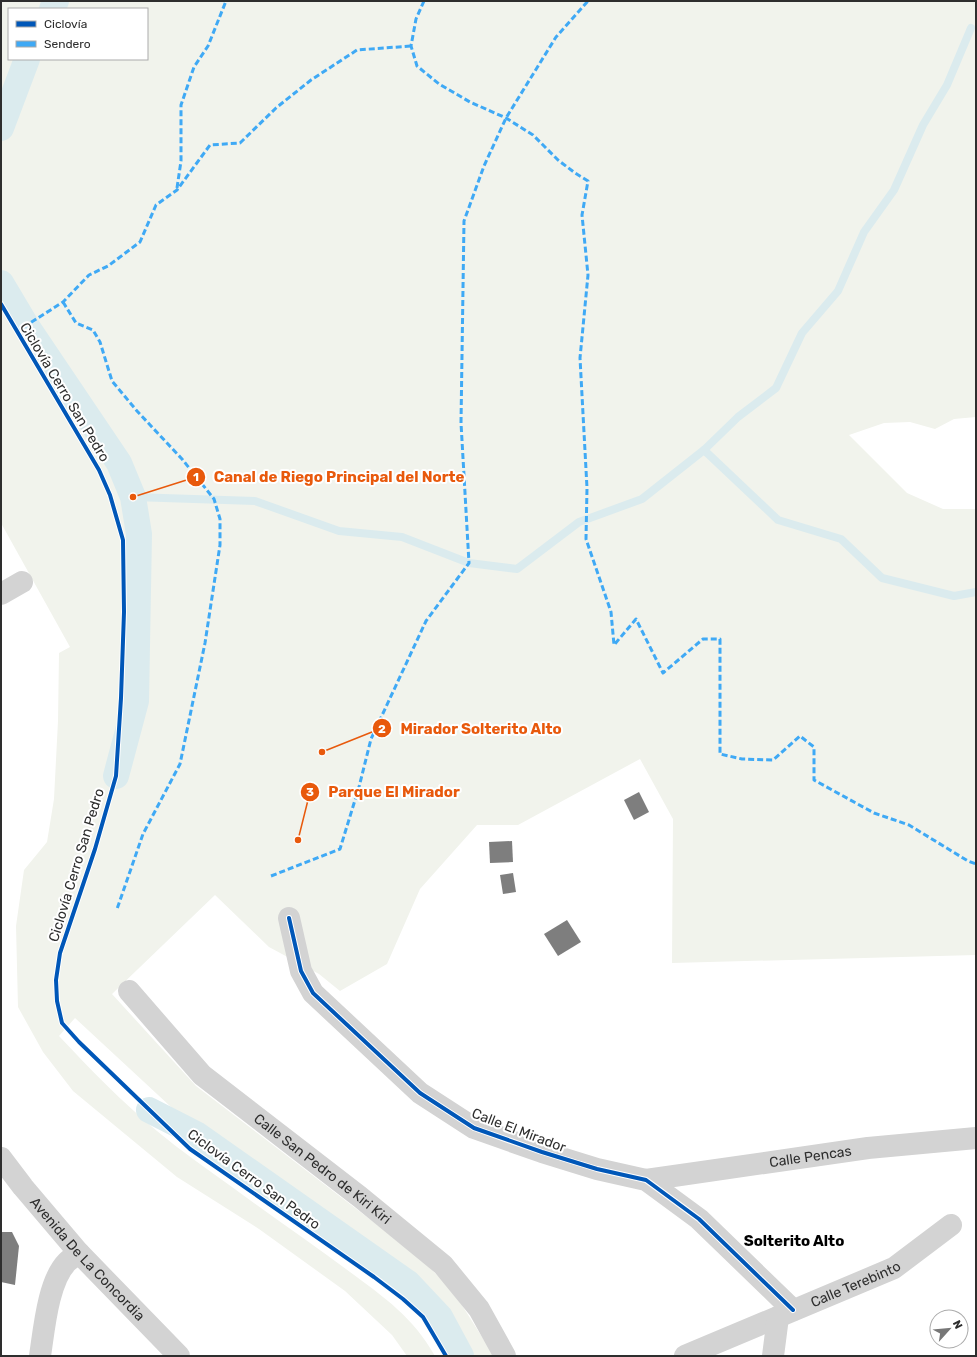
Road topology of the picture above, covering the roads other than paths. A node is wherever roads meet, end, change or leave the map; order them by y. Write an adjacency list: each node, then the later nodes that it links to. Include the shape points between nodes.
1 (22, 582): 2 (street)
2 (1, 594)
3 (289, 918): 7 (street, Calle El Mirador, via 301,971 313,993 420,1093 474,1128 597,1169)
4 (129, 991): 13 (street, Calle San Pedro de Kiri Kiri, via 202,1075 360,1197 443,1265 479,1309)
5 (976, 1138): 7 (street, Calle Pencas, via 868,1148)
6 (1, 1158): 9 (street, Avenida De La Concordia)
7 (646, 1180): 10 (street, Calle El Mirador, via 699,1219)
8 (951, 1225): 10 (street, Calle Terebinto, via 894,1268)
9 (79, 1253): 11 (street, via 67,1263 56,1278 48,1307); 12 (street, Avenida De La Concordia)
10 (785, 1313): 14 (street, Calle Terebinto); 15 (street)
11 (40, 1356)
12 (180, 1356)
13 (506, 1356)
14 (685, 1356)
15 (773, 1356)

